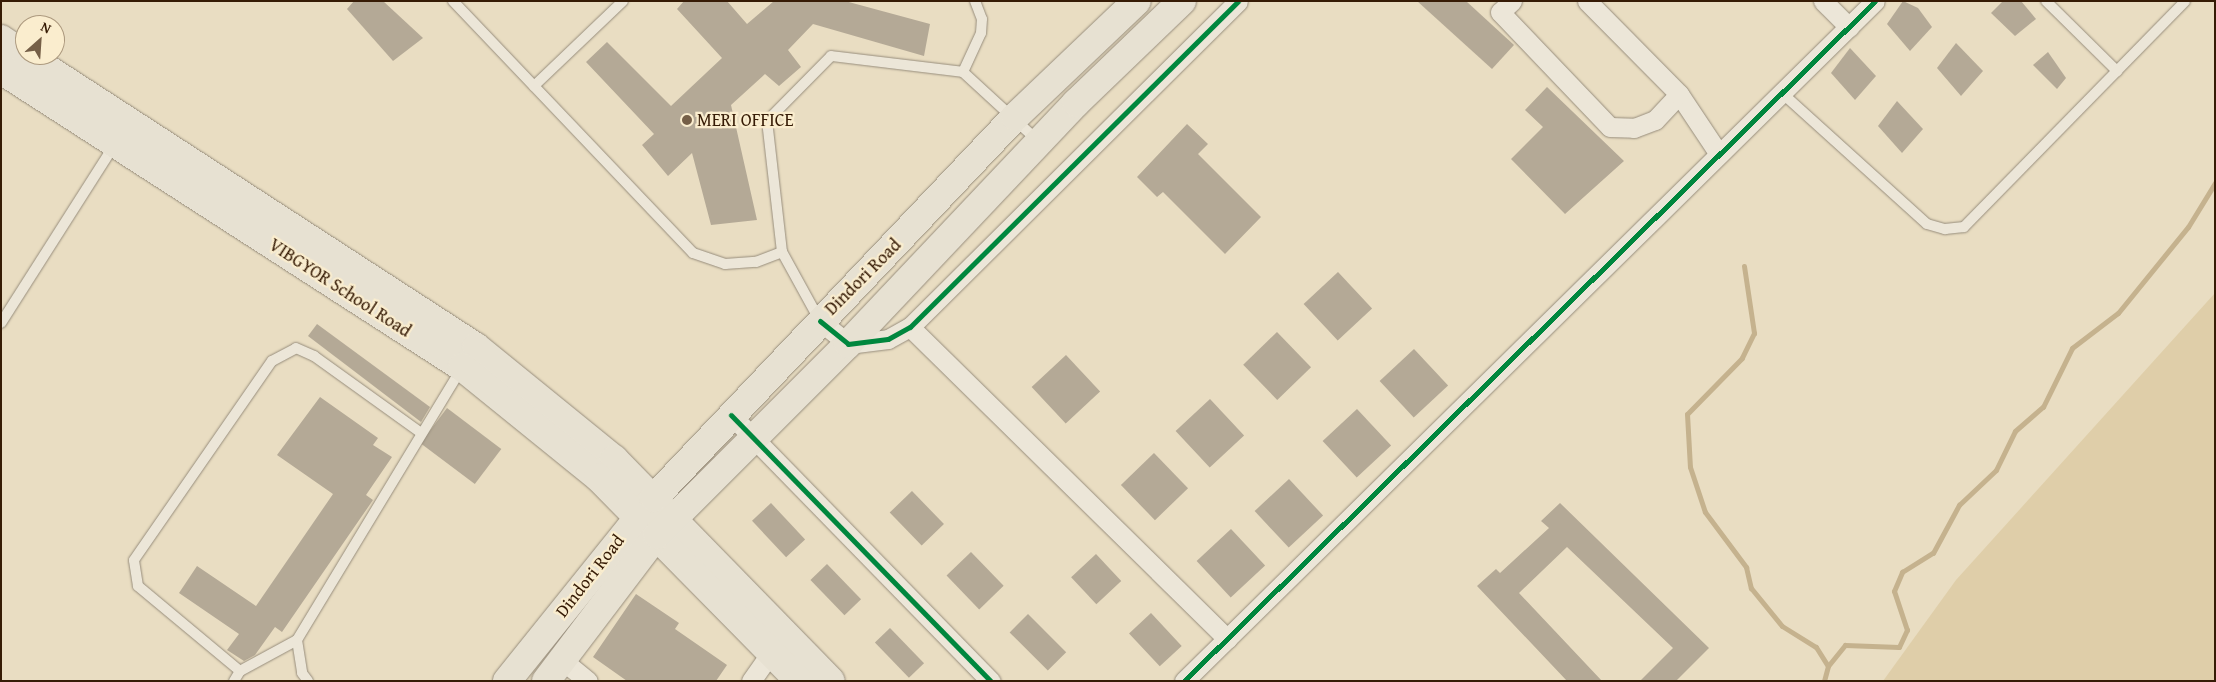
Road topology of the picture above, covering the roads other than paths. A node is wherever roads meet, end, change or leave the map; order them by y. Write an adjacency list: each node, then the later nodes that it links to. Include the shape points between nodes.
1 (453, 1): 20 (lane)
2 (623, 1): 20 (lane)
3 (975, 1): 19 (lane, via 982,18 980,33)
4 (1137, 1): 23 (main road, Dindori Road)
5 (1182, 1): 25 (main road)
6 (1238, 1): 30 (street)
7 (1512, 1): 22 (street, via 1500,12 1610,127 1634,128 1655,120)
8 (1587, 1): 22 (street)
9 (1823, 1): 13 (street)
10 (1875, 1): 13 (street)
11 (2046, 1): 18 (lane)
12 (2185, 1): 18 (lane)
13 (1849, 27): 21 (street)
14 (1, 39): 15 (main road, VIBGYOR School Road)
15 (15, 48)
16 (37, 65): 24 (main road, VIBGYOR School Road)
17 (1, 70): 24 (main road, VIBGYOR School Road)
18 (2117, 71): 21 (lane, via 1964,228 1945,229 1927,224)
19 (963, 72): 23 (lane); 27 (lane, via 831,56 767,120)
20 (534, 86): 27 (lane, via 693,253 725,264 756,262)
21 (1782, 93): 26 (street)
22 (1679, 94): 26 (street)
23 (1015, 118): 25 (lane); 28 (main road, Dindori Road)
24 (122, 133): 29 (lane); 32 (main road, VIBGYOR School Road)
25 (1039, 142): 31 (main road)
26 (1719, 154): 38 (street)
27 (782, 252): 28 (lane)
28 (820, 321): 31 (street); 33 (main road, Dindori Road)
29 (1, 323)
30 (910, 327): 31 (street, via 888,339); 38 (street)
31 (848, 344): 35 (main road)
32 (469, 357): 34 (lane); 36 (main road, VIBGYOR School Road)
33 (732, 415): 35 (street); 36 (main road, Dindori Road)
34 (421, 433): 39 (lane); 41 (lane, via 314,356 296,348 272,361 134,560 138,586)
35 (752, 437): 37 (main road); 50 (street)
36 (646, 507): 37 (main road, VIBGYOR School Road); 45 (main road, Dindori Road)
37 (665, 527): 40 (main road); 42 (main road); 49 (main road)
38 (1228, 639): 51 (street)
39 (297, 640): 41 (lane); 44 (lane, via 302,674)
40 (771, 652): 47 (street); 48 (main road)
41 (240, 671): 43 (lane)
42 (554, 671): 46 (street)
43 (234, 681)
44 (308, 681)
45 (507, 681)
46 (588, 681)
47 (751, 681)
48 (799, 681)
49 (831, 681)
50 (991, 681)
51 (1184, 681)

